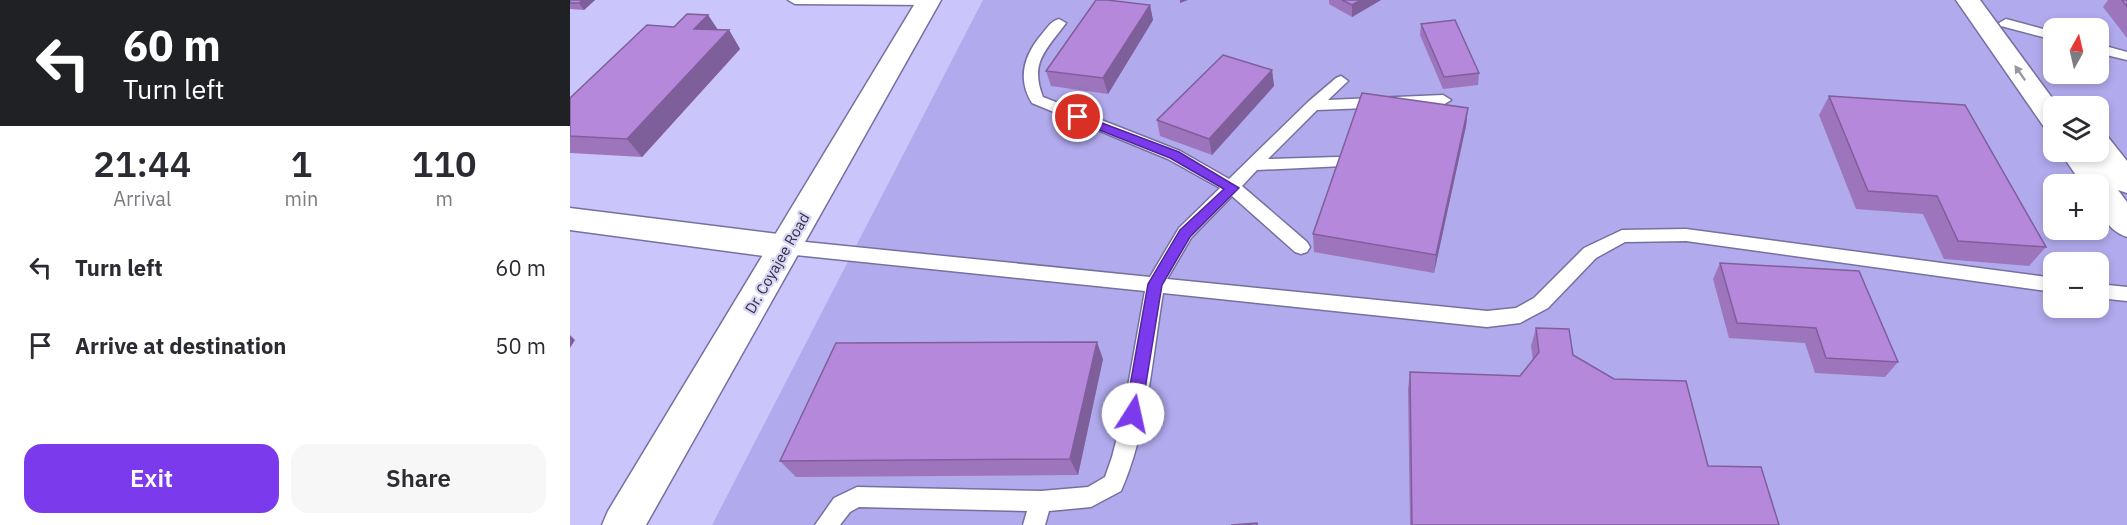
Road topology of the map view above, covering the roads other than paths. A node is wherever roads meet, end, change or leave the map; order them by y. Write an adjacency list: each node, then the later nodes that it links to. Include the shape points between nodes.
1 (795, 0): 4 (lane)
2 (1968, 0): 14 (street, one-way to 2)
3 (1990, 0): 6 (street)
4 (928, 1): 23 (street, Dr. Coyajee Road)
5 (1059, 23): 20 (lane, via 1034,56 1028,76 1037,100 1174,155)
6 (2006, 23): 7 (lane); 11 (street)
7 (2043, 33)
8 (2109, 51): 9 (lane)
9 (2127, 56)
10 (1341, 81): 13 (lane)
11 (2062, 96)
12 (1443, 100): 13 (lane)
13 (1313, 105): 18 (lane)
14 (2043, 106)
15 (2109, 158): 19 (street)
16 (1338, 162): 18 (lane)
17 (2082, 162): 22 (street)
18 (1255, 165): 20 (lane)
19 (2127, 182)
20 (1233, 188): 24 (lane); 25 (lane, via 1185,233)
21 (570, 219): 23 (street)
22 (2127, 225)
23 (786, 247): 25 (lane); 30 (street, Dr. Coyajee Road)
24 (1301, 247)
25 (1155, 284): 26 (lane, via 1487,319 1520,315 1541,303 1590,253 1622,236 1686,235); 29 (lane, via 1124,457 1113,484 1091,497)
26 (2043, 284)
27 (2109, 292): 28 (lane)
28 (2127, 294)
29 (1041, 501): 31 (lane, via 857,497 842,505); 32 (lane)
30 (623, 525)
31 (826, 525)
32 (1034, 525)

